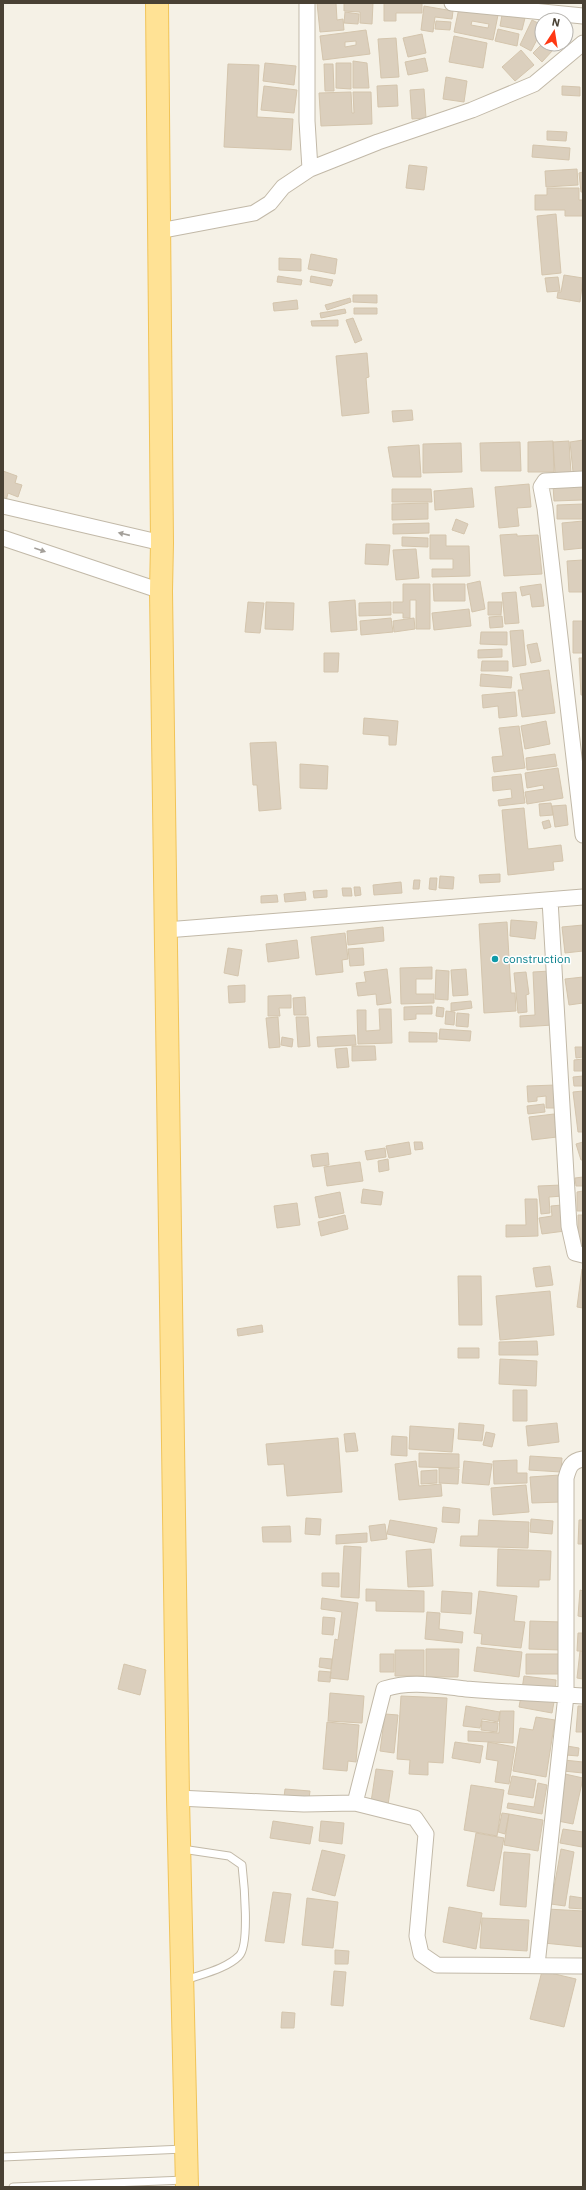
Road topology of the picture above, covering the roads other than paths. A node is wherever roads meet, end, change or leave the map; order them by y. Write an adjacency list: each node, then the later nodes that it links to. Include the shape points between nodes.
1 (157, 3): 7 (main road)
2 (307, 3): 6 (street, via 307,120)
3 (452, 3): 4 (street)
4 (583, 16)
5 (583, 43): 6 (street, via 534,84 472,110 378,142)
6 (310, 170): 7 (street, via 283,187 270,203 254,213)
7 (159, 231): 11 (main road)
8 (583, 479): 13 (street, via 552,480 540,487 546,516)
9 (3, 506): 11 (street, one-way to 9)
10 (3, 538): 12 (street, one-way to 12)
11 (162, 543): 12 (main road)
12 (161, 591): 16 (main road)
13 (583, 835)
14 (583, 897): 15 (street)
15 (550, 900): 16 (street); 17 (street, via 569,1226 575,1253)
16 (166, 930): 21 (main road)
17 (583, 1255)
18 (583, 1459): 19 (street, via 575,1460 568,1468 566,1478)
19 (566, 1695): 20 (street); 22 (street, via 416,1683 399,1684 384,1689); 24 (street)
20 (583, 1696)
21 (178, 1798): 22 (street, via 304,1804); 23 (main road)
22 (355, 1803): 24 (street, via 415,1818 426,1834 417,1936 421,1954 437,1965)
23 (179, 1848): 26 (main road); 26 (lane, via 229,1856 242,1866 245,1943 240,1956 229,1964)
24 (537, 1966): 25 (street)
25 (583, 1966)
26 (182, 1981): 27 (main road)
27 (186, 2149): 28 (lane); 29 (main road)
28 (3, 2157)
29 (187, 2183): 30 (lane)
30 (13, 2187)

